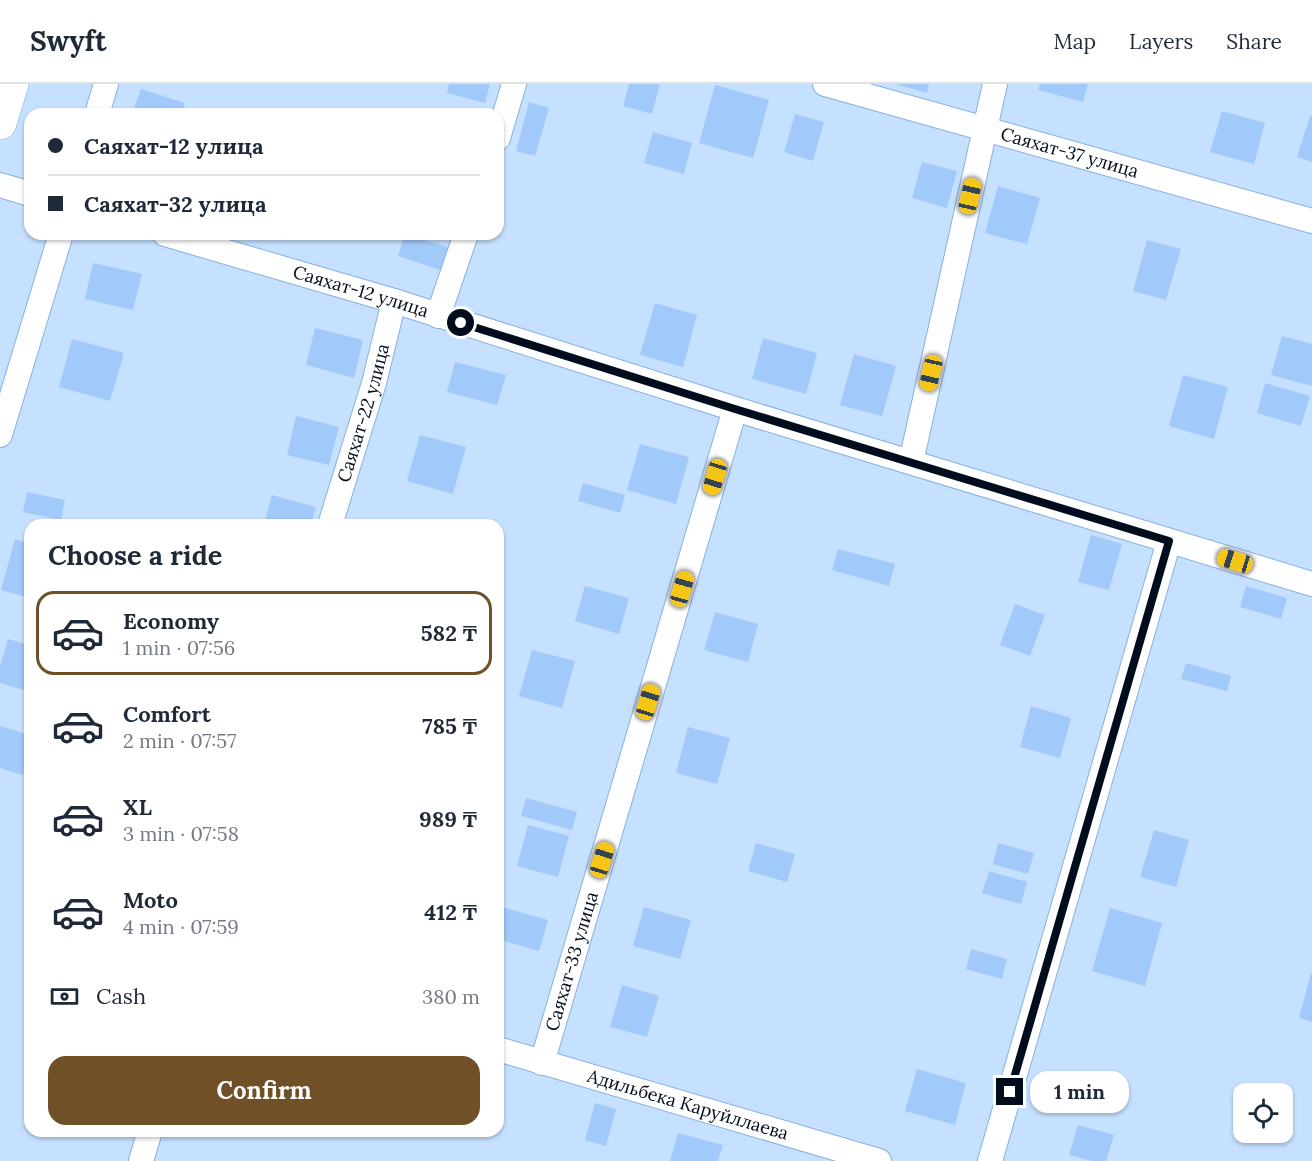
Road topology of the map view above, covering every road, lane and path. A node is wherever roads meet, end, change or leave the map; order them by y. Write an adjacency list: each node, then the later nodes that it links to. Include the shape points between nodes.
1 (12, 84): 8 (main road)
2 (106, 84): 6 (street)
3 (514, 84): 7 (street)
4 (825, 84): 9 (street, Саяхат-37 улица)
5 (995, 84): 9 (street)
6 (99, 108)
7 (504, 118)
8 (0, 123)
9 (985, 129): 12 (street, Саяхат-37 улица); 20 (street)
10 (0, 185): 11 (street)
11 (24, 192)
12 (1312, 221)
13 (59, 240): 19 (street)
14 (185, 240): 16 (street, Саяхат-12 улица)
15 (464, 240): 17 (street)
16 (394, 302): 17 (street, Саяхат-12 улица); 21 (street, Саяхат-22 улица, via 374,383)
17 (438, 316): 18 (street, Саяхат-12 улица)
18 (735, 409): 20 (street, Саяхат-12 улица); 25 (street, Саяхат-33 улица)
19 (0, 435)
20 (911, 462): 22 (street, Саяхат-12 улица)
21 (332, 519)
22 (1169, 541): 23 (street, Саяхат-12 улица); 29 (street)
23 (1312, 584)
24 (504, 1051): 25 (street, Адильбека Каруйллаева)
25 (542, 1063): 28 (street, Адильбека Каруйллаева)
26 (148, 1137): 27 (street)
27 (141, 1161)
28 (879, 1161)
29 (990, 1161)

